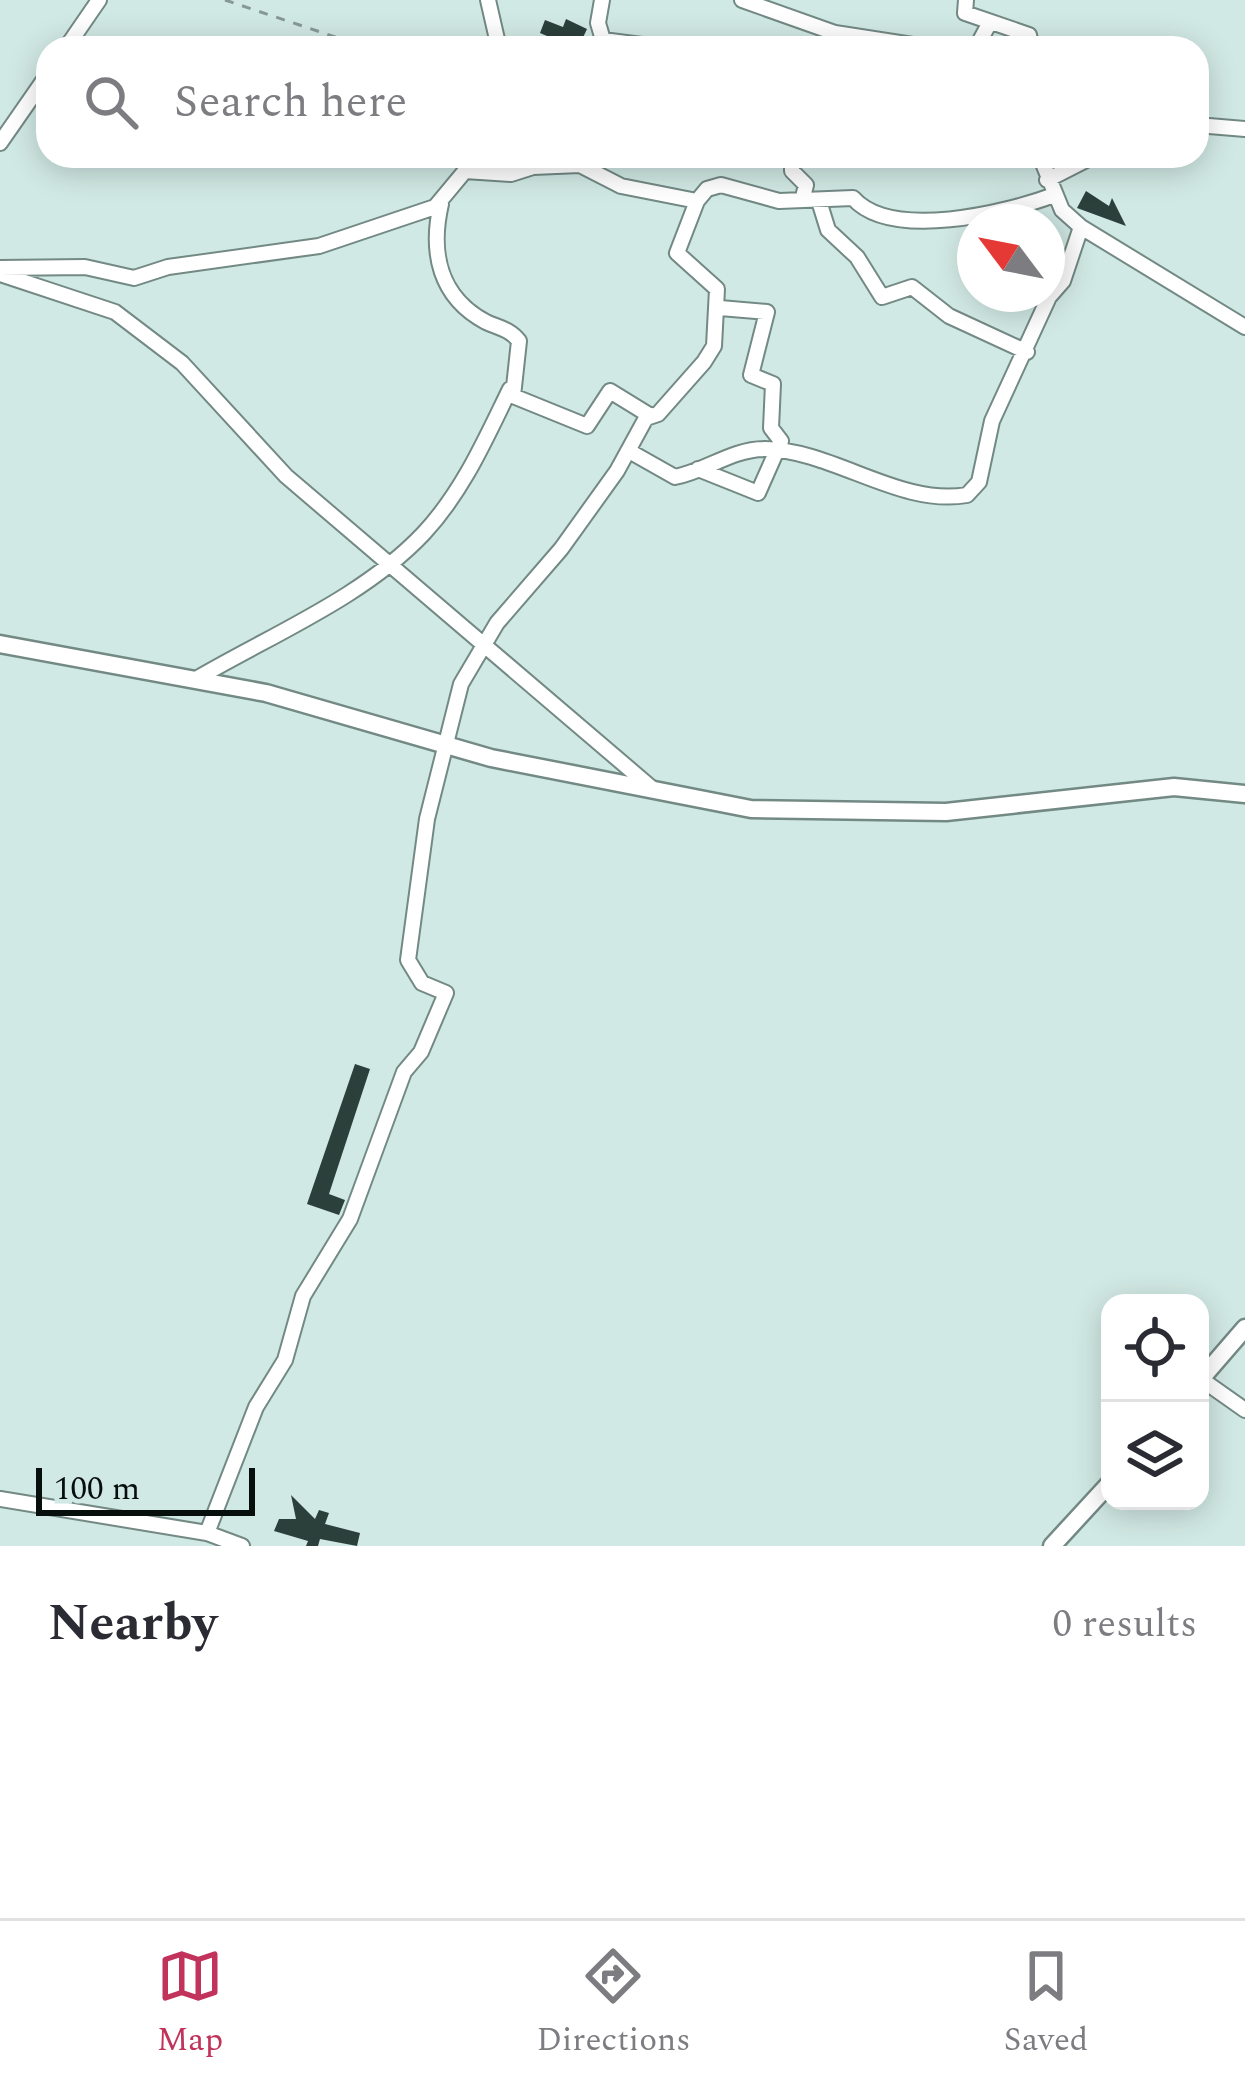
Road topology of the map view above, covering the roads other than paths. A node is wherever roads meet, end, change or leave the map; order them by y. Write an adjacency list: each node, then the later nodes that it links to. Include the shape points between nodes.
1 (99, 0): 8 (street)
2 (488, 0): 9 (street)
3 (602, 0): 10 (street)
4 (742, 0): 7 (street)
5 (966, 0): 6 (street, via 964,12)
6 (989, 24): 13 (street); 14 (street)
7 (830, 32): 11 (street); 12 (street)
8 (74, 36)
9 (496, 36)
10 (602, 36)
11 (828, 36)
12 (856, 36)
13 (982, 36)
14 (1029, 36)
15 (36, 91): 18 (street)
16 (1209, 126): 17 (street)
17 (1245, 128)
18 (0, 143)
19 (524, 168): 27 (street, via 465,171)
20 (586, 168): 26 (street, via 621,186)
21 (792, 168): 25 (street)
22 (1044, 168): 24 (street)
23 (1078, 168): 24 (street)
24 (1050, 188): 25 (street, via 1003,214 917,221 864,210 853,198); 28 (street)
25 (811, 199): 26 (street, via 779,201 721,184); 32 (street, via 882,297 912,287 949,316)
26 (697, 201): 30 (street, via 677,253 717,289)
27 (441, 204): 29 (street, via 319,246 168,266 134,278 85,267); 33 (street, via 435,236 444,281 473,314 521,345)
28 (1082, 226): 31 (street); 32 (street)
29 (0, 271): 38 (street, via 115,312 182,363 286,476)
30 (720, 308): 34 (street, via 704,362); 36 (street, via 767,312 751,375 773,384)
31 (1245, 327)
32 (1027, 352): 36 (street, via 992,421 979,482 964,496 934,496)
33 (510, 389): 34 (street, via 527,404 587,426 610,391); 38 (street, via 469,476)
34 (649, 416): 35 (street)
35 (629, 451): 37 (street, via 675,477); 40 (street)
36 (777, 451): 37 (street); 37 (street, via 758,493)
37 (698, 469)
38 (391, 562): 40 (street); 41 (street)
39 (0, 644): 41 (street)
40 (484, 646): 42 (street, via 461,684); 43 (street)
41 (196, 679): 42 (street)
42 (442, 744): 43 (street); 51 (street, via 408,960 422,983 446,993 404,1072 350,1219 303,1296 285,1360 256,1407)
43 (658, 793): 44 (street, via 841,813 946,812 1174,787)
44 (1245, 794)
45 (1245, 1328): 46 (street)
46 (1209, 1369)
47 (1209, 1385): 48 (street)
48 (1245, 1410)
49 (1101, 1493): 53 (street)
50 (0, 1499): 51 (street)
51 (207, 1533): 52 (street)
52 (242, 1546)
53 (1052, 1546)

